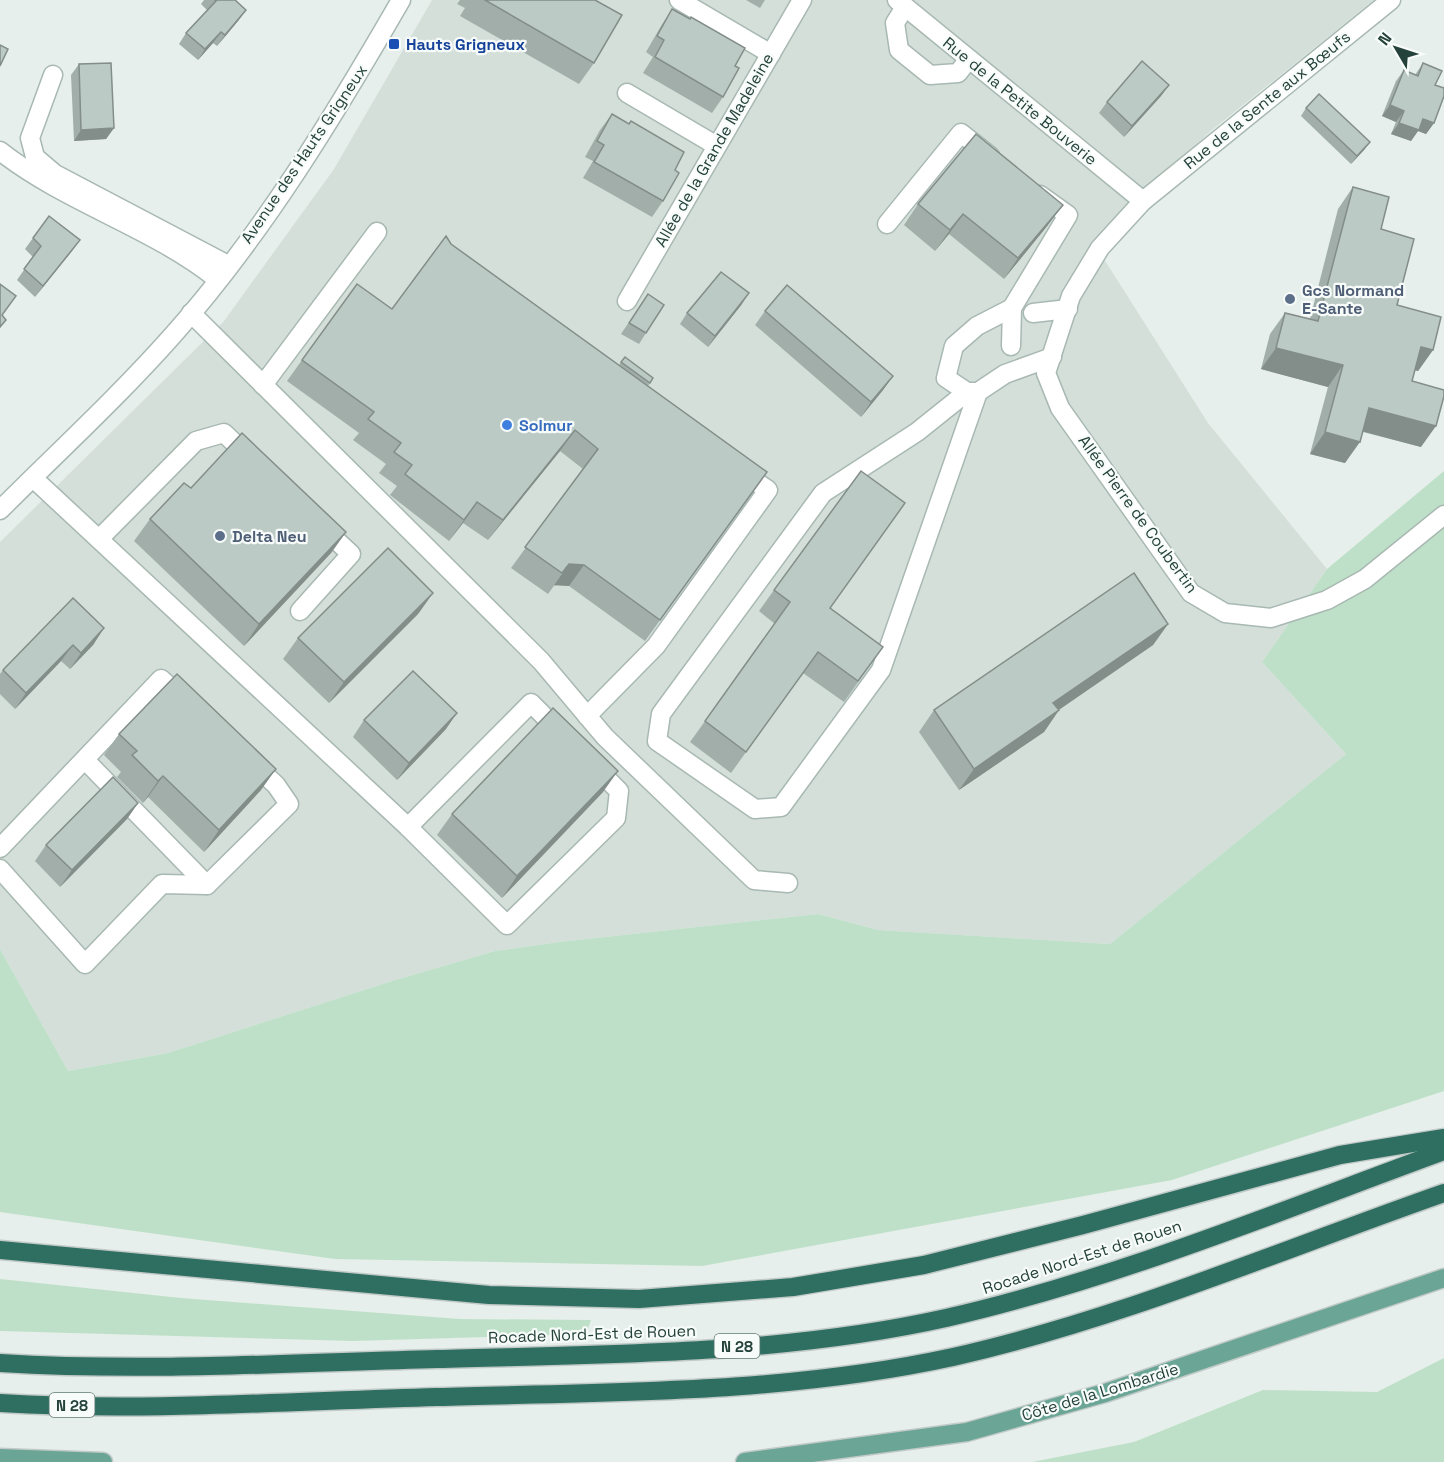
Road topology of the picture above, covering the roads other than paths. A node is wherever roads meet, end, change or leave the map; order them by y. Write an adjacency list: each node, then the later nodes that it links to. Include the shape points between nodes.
1 (401, 0): 17 (street, Avenue des Hauts Grigneux, via 271,208)
2 (679, 0): 6 (street)
3 (802, 0): 6 (street, Allée de la Grande Madeleine)
4 (1391, 0): 14 (street, Rue de la Sente aux Bœufs)
5 (901, 3): 7 (street, Rue de la Petite Bouverie); 7 (street, via 895,23 898,50 930,75 958,73)
6 (771, 54): 10 (street, Allée de la Grande Madeleine)
7 (969, 59): 14 (street, Rue de la Petite Bouverie)
8 (53, 75): 17 (street, via 30,138 36,157 55,174)
9 (627, 93): 10 (street)
10 (717, 146): 18 (street, Allée de la Grande Madeleine)
11 (0, 151): 17 (street, via 34,176 187,258)
12 (1002, 166): 15 (street, via 961,133)
13 (1026, 184): 19 (street, via 1068,215)
14 (1143, 201): 20 (street, Rue de la Sente aux Bœufs, via 1101,248 1071,296)
15 (887, 224)
16 (377, 232): 27 (street)
17 (222, 272): 21 (street, Avenue des Hauts Grigneux)
18 (627, 301)
19 (1012, 308): 23 (street); 24 (street)
20 (1068, 309): 22 (street); 25 (street, Allée Pierre de Coubertin)
21 (191, 313): 27 (street); 31 (street, Avenue des Hauts Grigneux)
22 (1033, 313)
23 (977, 326): 24 (street, via 999,330); 28 (street, via 954,346 946,378)
24 (1011, 346): 26 (street)
25 (1052, 357): 26 (street); 34 (street, Allée Pierre de Coubertin, via 1046,373 1060,408 1191,592 1225,613 1271,618 1327,600 1365,579)
26 (1005, 374): 28 (street)
27 (263, 384): 37 (street, via 541,661)
28 (973, 392): 28 (street, via 881,670 781,807 755,809 657,741 662,714 823,493)
29 (720, 456): 37 (street, via 768,490 656,646)
30 (266, 474): 35 (street, via 224,433 196,441)
31 (33, 478): 32 (street, Avenue des Hauts Grigneux); 35 (street)
32 (0, 510)
33 (309, 514): 36 (street, via 351,554)
34 (1444, 515)
35 (99, 539): 41 (street)
36 (300, 611)
37 (588, 716): 44 (street, via 754,880)
38 (202, 717): 40 (street, via 161,679)
39 (243, 754): 45 (street, via 276,785 289,804)
40 (85, 760): 42 (street); 45 (street)
41 (408, 827): 41 (street, via 507,925 616,818 619,791 531,704)
42 (0, 849)
43 (0, 869): 45 (street, via 85,964 162,884)
44 (788, 884)
45 (207, 885)
46 (1444, 1138): 49 (highway, via 1340,1155 924,1265 793,1287 651,1298 489,1295)
47 (1444, 1151): 51 (highway, Rocade Nord-Est de Rouen / N 28, via 1211,1236 1022,1299 841,1337 638,1353 226,1364)
48 (1444, 1193): 52 (highway, N 28, via 1069,1326 953,1357 858,1374 699,1390 145,1406)
49 (0, 1250)
50 (1444, 1278): 55 (main road, Côte de la Lombardie, via 1105,1393 967,1432)
51 (0, 1363)
52 (0, 1403)
53 (0, 1458): 54 (main road)
54 (103, 1462)
55 (745, 1462)

